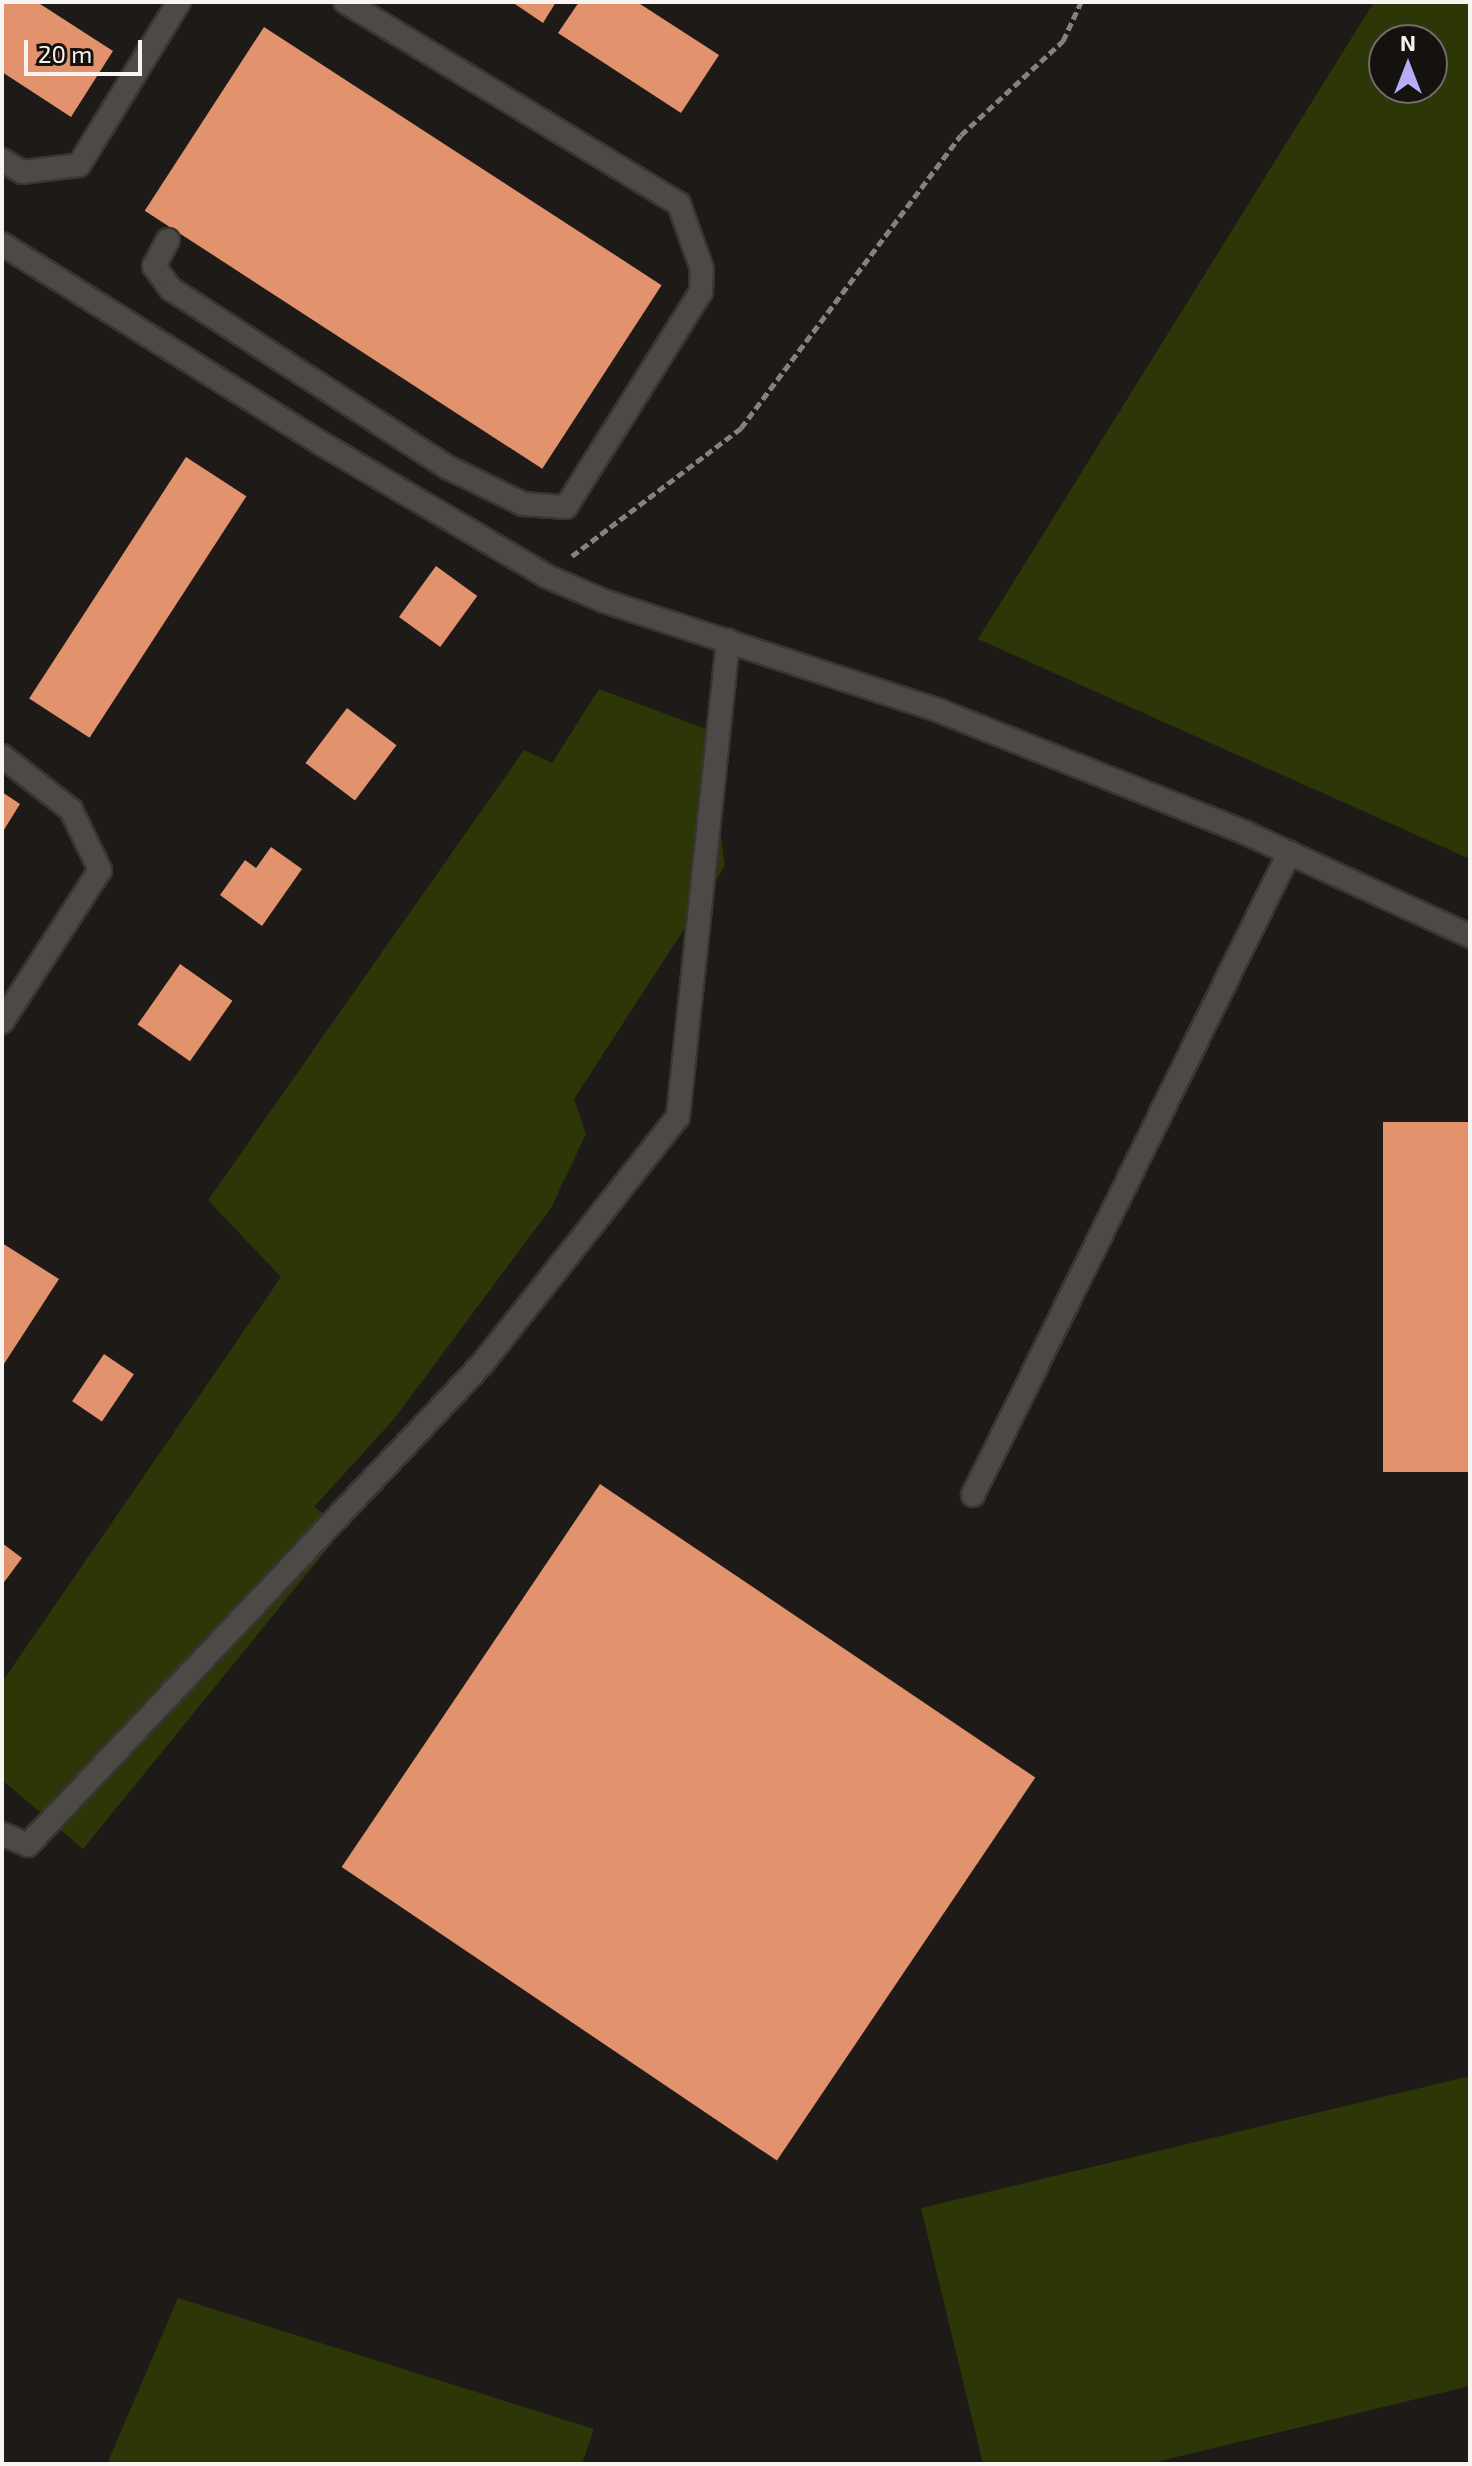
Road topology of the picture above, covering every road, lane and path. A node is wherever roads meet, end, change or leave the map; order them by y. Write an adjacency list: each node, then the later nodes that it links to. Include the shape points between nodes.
1 (179, 2): 4 (lane, via 79,165 22,172)
2 (345, 2): 5 (lane, via 679,204 702,269 701,292 566,507 523,504 447,467 171,289 154,266)
3 (1081, 2): 7 (path, via 1063,41 961,135 741,428)
4 (2, 160)
5 (168, 240)
6 (2, 244): 7 (lane)
7 (546, 576): 8 (lane, via 604,601)
8 (728, 641): 10 (lane, via 940,711); 14 (lane, via 678,1117 472,1375 28,1845)
9 (2, 756): 12 (lane, via 71,810 100,870)
10 (1289, 853): 11 (lane); 13 (lane)
11 (1470, 936)
12 (2, 1022)
13 (973, 1495)
14 (2, 1834)

